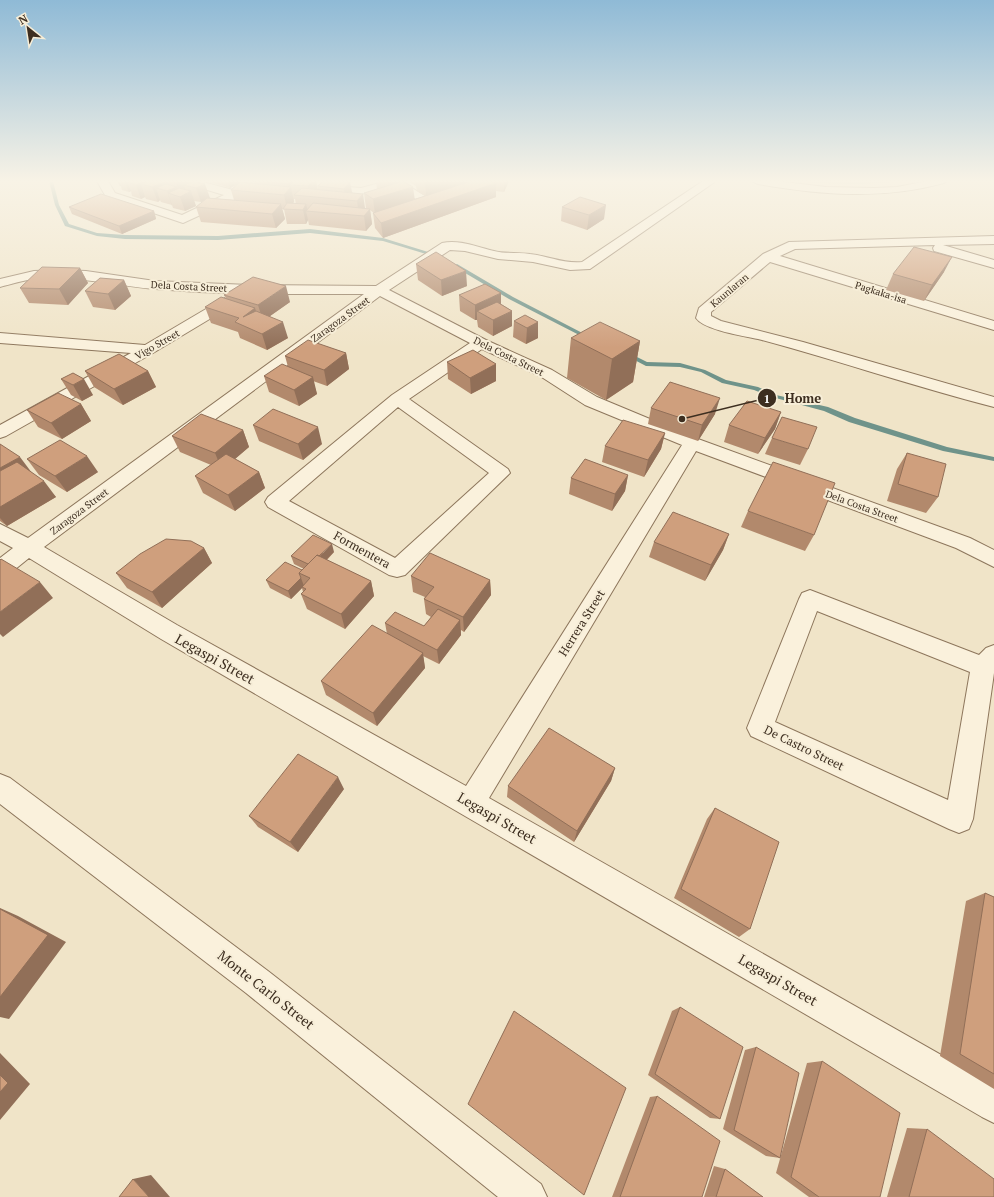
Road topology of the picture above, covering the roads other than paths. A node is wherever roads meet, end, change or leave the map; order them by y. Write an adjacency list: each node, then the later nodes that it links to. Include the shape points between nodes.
1 (628, 237): 8 (street, Zaragoza Street, via 585,266 575,268 527,257 497,255 460,245 447,246)
2 (994, 240): 3 (street, Kaunlaran)
3 (919, 243): 4 (street, Kaunlaran, via 793,246); 5 (street)
4 (768, 257): 9 (street, Pagkaka-isa); 14 (street, Kaunlaran, via 704,311 703,318 716,324)
5 (994, 264)
6 (0, 282): 7 (street, Dela Costa Street, via 34,275 62,274 155,285)
7 (249, 289): 8 (street, Dela Costa Street); 12 (street, Vigo Street)
8 (379, 290): 11 (street, Dela Costa Street); 18 (street, Zaragoza Street)
9 (994, 326)
10 (0, 338): 12 (street)
11 (481, 343): 13 (street, Formentera); 16 (street, Dela Costa Street, via 546,373 591,401)
12 (148, 350): 15 (street, Vigo Street)
13 (398, 399): 13 (street, Formentera, via 275,502 397,569 501,473)
14 (994, 402)
15 (0, 432)
16 (692, 443): 19 (street, Dela Costa Street, via 963,543); 23 (street, Herrera Street)
17 (0, 531): 18 (street, Legaspi Street)
18 (30, 548): 20 (street, Zaragoza Street); 23 (street, Legaspi Street, via 169,632)
19 (994, 559)
20 (0, 569)
21 (989, 661): 21 (street, De Castro Street, via 810,598 760,728 959,819)
22 (0, 787): 25 (street, Monte Carlo Street, via 257,982)
23 (471, 803): 24 (street, Legaspi Street)
24 (994, 1105)
25 (528, 1197)

